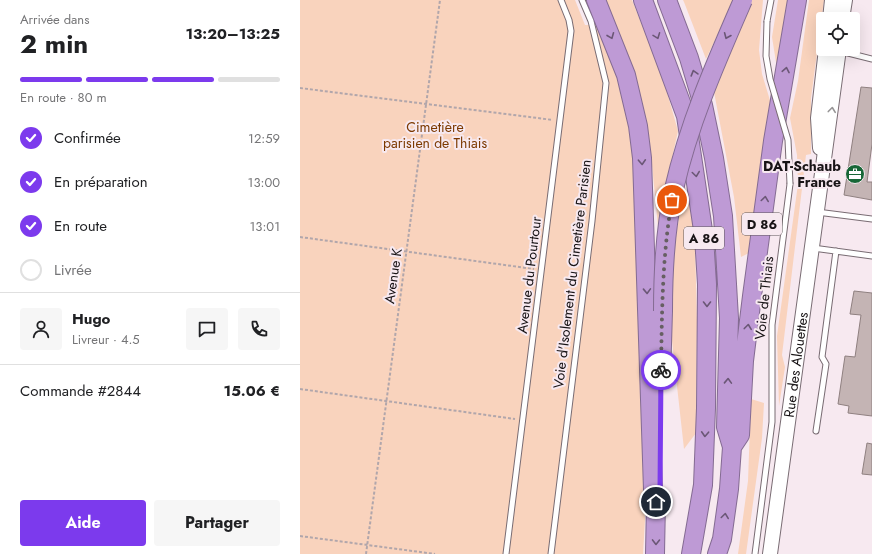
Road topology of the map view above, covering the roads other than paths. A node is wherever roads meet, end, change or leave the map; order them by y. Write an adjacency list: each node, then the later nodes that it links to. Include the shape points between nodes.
1 (561, 0): 24 (lane, Avenue du Pourtour, via 570,20 571,31)
2 (582, 0): 25 (lane, Voie d'Isolement du Cimetière Parisien, via 591,21 606,83 592,222)
3 (596, 0): 23 (highway, one-way to 23, via 626,75 638,126 642,158 653,490)
4 (643, 0): 27 (highway, A 86, one-way to 27, via 686,116 704,238 707,284 706,416 703,485)
5 (667, 0): 22 (highway, A 86, one-way to 5, via 726,427 729,318 723,216 703,105)
6 (743, 0): 23 (highway, one-way to 23, bridge, via 699,106 679,172 666,241 661,362 660,490)
7 (770, 0): 29 (lane, Voie de Thiais, bridge, via 766,56 788,140 790,184 772,325 772,422)
8 (797, 0): 22 (highway, D 86, one-way to 8, via 740,435 744,361 752,296 773,141)
9 (832, 0): 11 (main road)
10 (845, 0): 12 (main road)
11 (831, 12)
12 (843, 12)
13 (833, 56): 16 (main road, Rue des Alouettes)
14 (859, 56): 15 (lane)
15 (872, 59)
16 (816, 212): 17 (lane); 18 (main road, Rue des Alouettes)
17 (872, 219)
18 (812, 248): 19 (lane); 30 (main road, Rue des Alouettes)
19 (836, 251): 20 (lane); 21 (lane, via 822,357 826,364)
20 (872, 256)
21 (816, 431)
22 (732, 448): 28 (highway, A 86, one-way to 22, via 722,539)
23 (656, 502): 26 (highway, one-way to 26)
24 (506, 554)
25 (551, 554)
26 (655, 554)
27 (691, 554)
28 (717, 554)
29 (756, 554)
30 (770, 554)

